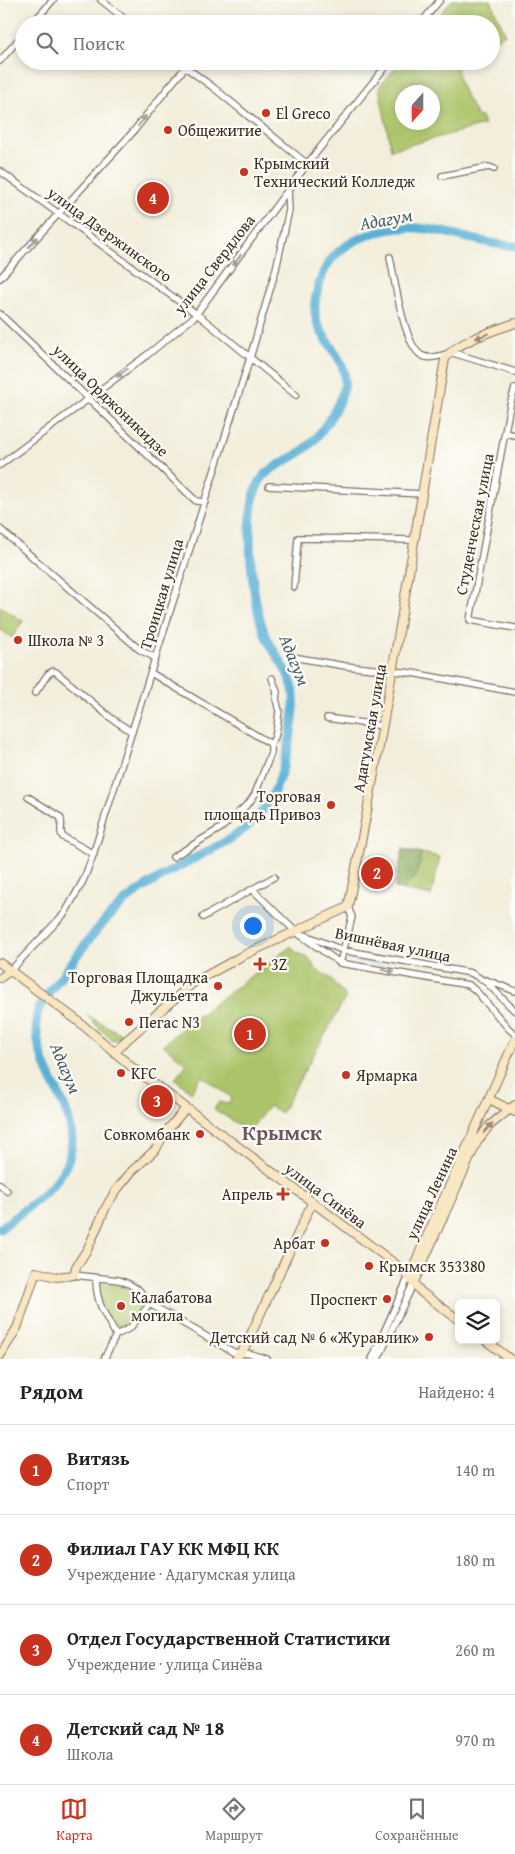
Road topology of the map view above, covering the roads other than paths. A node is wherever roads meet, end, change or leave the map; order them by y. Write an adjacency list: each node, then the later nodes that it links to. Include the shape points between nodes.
1 (52, 0): 4 (street)
2 (101, 0): 5 (street)
3 (440, 0): 6 (street)
4 (40, 15)
5 (119, 15)
6 (428, 15)
7 (15, 44): 8 (street)
8 (0, 61)
9 (183, 70): 17 (street, one-way to 9)
10 (188, 70): 12 (street)
11 (383, 70): 12 (street, улица Свердлова)
12 (307, 164): 16 (street, улица Свердлова)
13 (494, 169): 15 (street, via 489,167)
14 (0, 171): 17 (street, улица Дзержинского)
15 (442, 176)
16 (288, 189): 21 (street, улица Свердлова, one-way to 21); 24 (street, Троицкая улица, via 289,210 276,269)
17 (59, 214): 19 (street, one-way to 17); 21 (street, улица Дзержинского)
18 (390, 257): 23 (street, via 405,329 417,352 425,357)
19 (0, 278)
20 (0, 314): 28 (street, улица Орджоникидзе)
21 (196, 315): 24 (street, улица Дзержинского); 28 (street, улица Свердлова, one-way to 28)
22 (515, 323): 23 (main road, one-way to 23, via 457,346)
23 (449, 353): 25 (street); 33 (main road, Адагумская улица)
24 (250, 358): 27 (street, улица Дзержинского); 34 (street, Троицкая улица)
25 (515, 372)
26 (515, 388): 29 (street, Студенческая улица)
27 (296, 395)
28 (89, 398): 31 (street, улица Свердлова); 34 (street, улица Орджоникидзе, via 196,501)
29 (505, 433): 30 (street); 38 (street, Студенческая улица, via 470,620)
30 (515, 436)
31 (0, 465)
32 (269, 486): 33 (street)
33 (422, 494): 36 (main road, Адагумская улица)
34 (205, 502): 40 (street, Троицкая улица)
35 (0, 528): 40 (street, via 140,650)
36 (414, 540): 37 (street, via 298,538); 41 (main road, Адагумская улица)
37 (294, 587)
38 (515, 628)
39 (293, 657): 41 (street)
40 (156, 658): 42 (street, Троицкая улица)
41 (393, 670): 44 (street); 47 (main road, Адагумская улица)
42 (151, 673): 48 (street, Троицкая улица); 49 (street)
43 (272, 678): 49 (street, via 279,711)
44 (515, 692)
45 (35, 693): 48 (street, via 48,674 56,672)
46 (327, 718): 47 (street)
47 (383, 726): 55 (main road, Адагумская улица)
48 (132, 732): 51 (street, Троицкая улица)
49 (271, 744): 52 (street, via 258,789 252,798 221,828)
50 (28, 797): 51 (street, via 60,816 63,837)
51 (94, 854): 61 (street, Троицкая улица, via 70,905)
52 (173, 857)
53 (274, 877): 54 (street)
54 (253, 890): 56 (street); 57 (street)
55 (348, 907): 57 (main road); 58 (street, via 352,917)
56 (203, 917)
57 (296, 932): 58 (street, Вишнёвая улица); 60 (street, Вишнёвая улица); 68 (main road, via 192,982)
58 (342, 950): 60 (street); 63 (street, Вишнёвая улица)
59 (0, 963): 61 (main road, улица Синёва)
60 (340, 963): 66 (street, Вишнёвая улица, one-way to 66, via 469,985)
61 (10, 971): 62 (main road, Троицкая улица); 68 (main road, улица Синёва)
62 (0, 978)
63 (482, 978): 64 (street, Вишнёвая улица); 65 (street)
64 (515, 991)
65 (515, 1012)
66 (515, 1034)
67 (515, 1040): 69 (main road, улица Ленина)
68 (115, 1053): 70 (main road, улица Синёва)
69 (489, 1099): 71 (main road); 73 (main road, улица Ленина)
70 (186, 1108): 75 (main road, улица Синёва); 76 (main road, via 156,1149 132,1170 115,1192)
71 (513, 1109): 73 (main road, улица Ленина, one-way to 71, via 481,1136)
72 (0, 1184): 74 (street)
73 (453, 1187): 78 (main road, улица Ленина)
74 (7, 1191)
75 (312, 1203): 78 (main road, улица Синёва); 84 (main road)
76 (74, 1275): 77 (street); 83 (main road, via 56,1277 36,1272 17,1328)
77 (96, 1278): 79 (street, via 129,1284 139,1290); 81 (street, via 103,1314)
78 (411, 1279): 80 (main road, улица Синёва, via 421,1292); 88 (street, улица Ленина); 89 (street, улица Ленина)
79 (150, 1304): 81 (street, via 130,1328); 84 (street)
80 (455, 1317)
81 (116, 1335): 85 (street)
82 (490, 1344): 90 (main road)
83 (0, 1356)
84 (239, 1356): 86 (street); 87 (street, via 251,1354)
85 (104, 1359)
86 (249, 1359)
87 (267, 1359)
88 (372, 1359)
89 (378, 1359)
90 (510, 1359)

